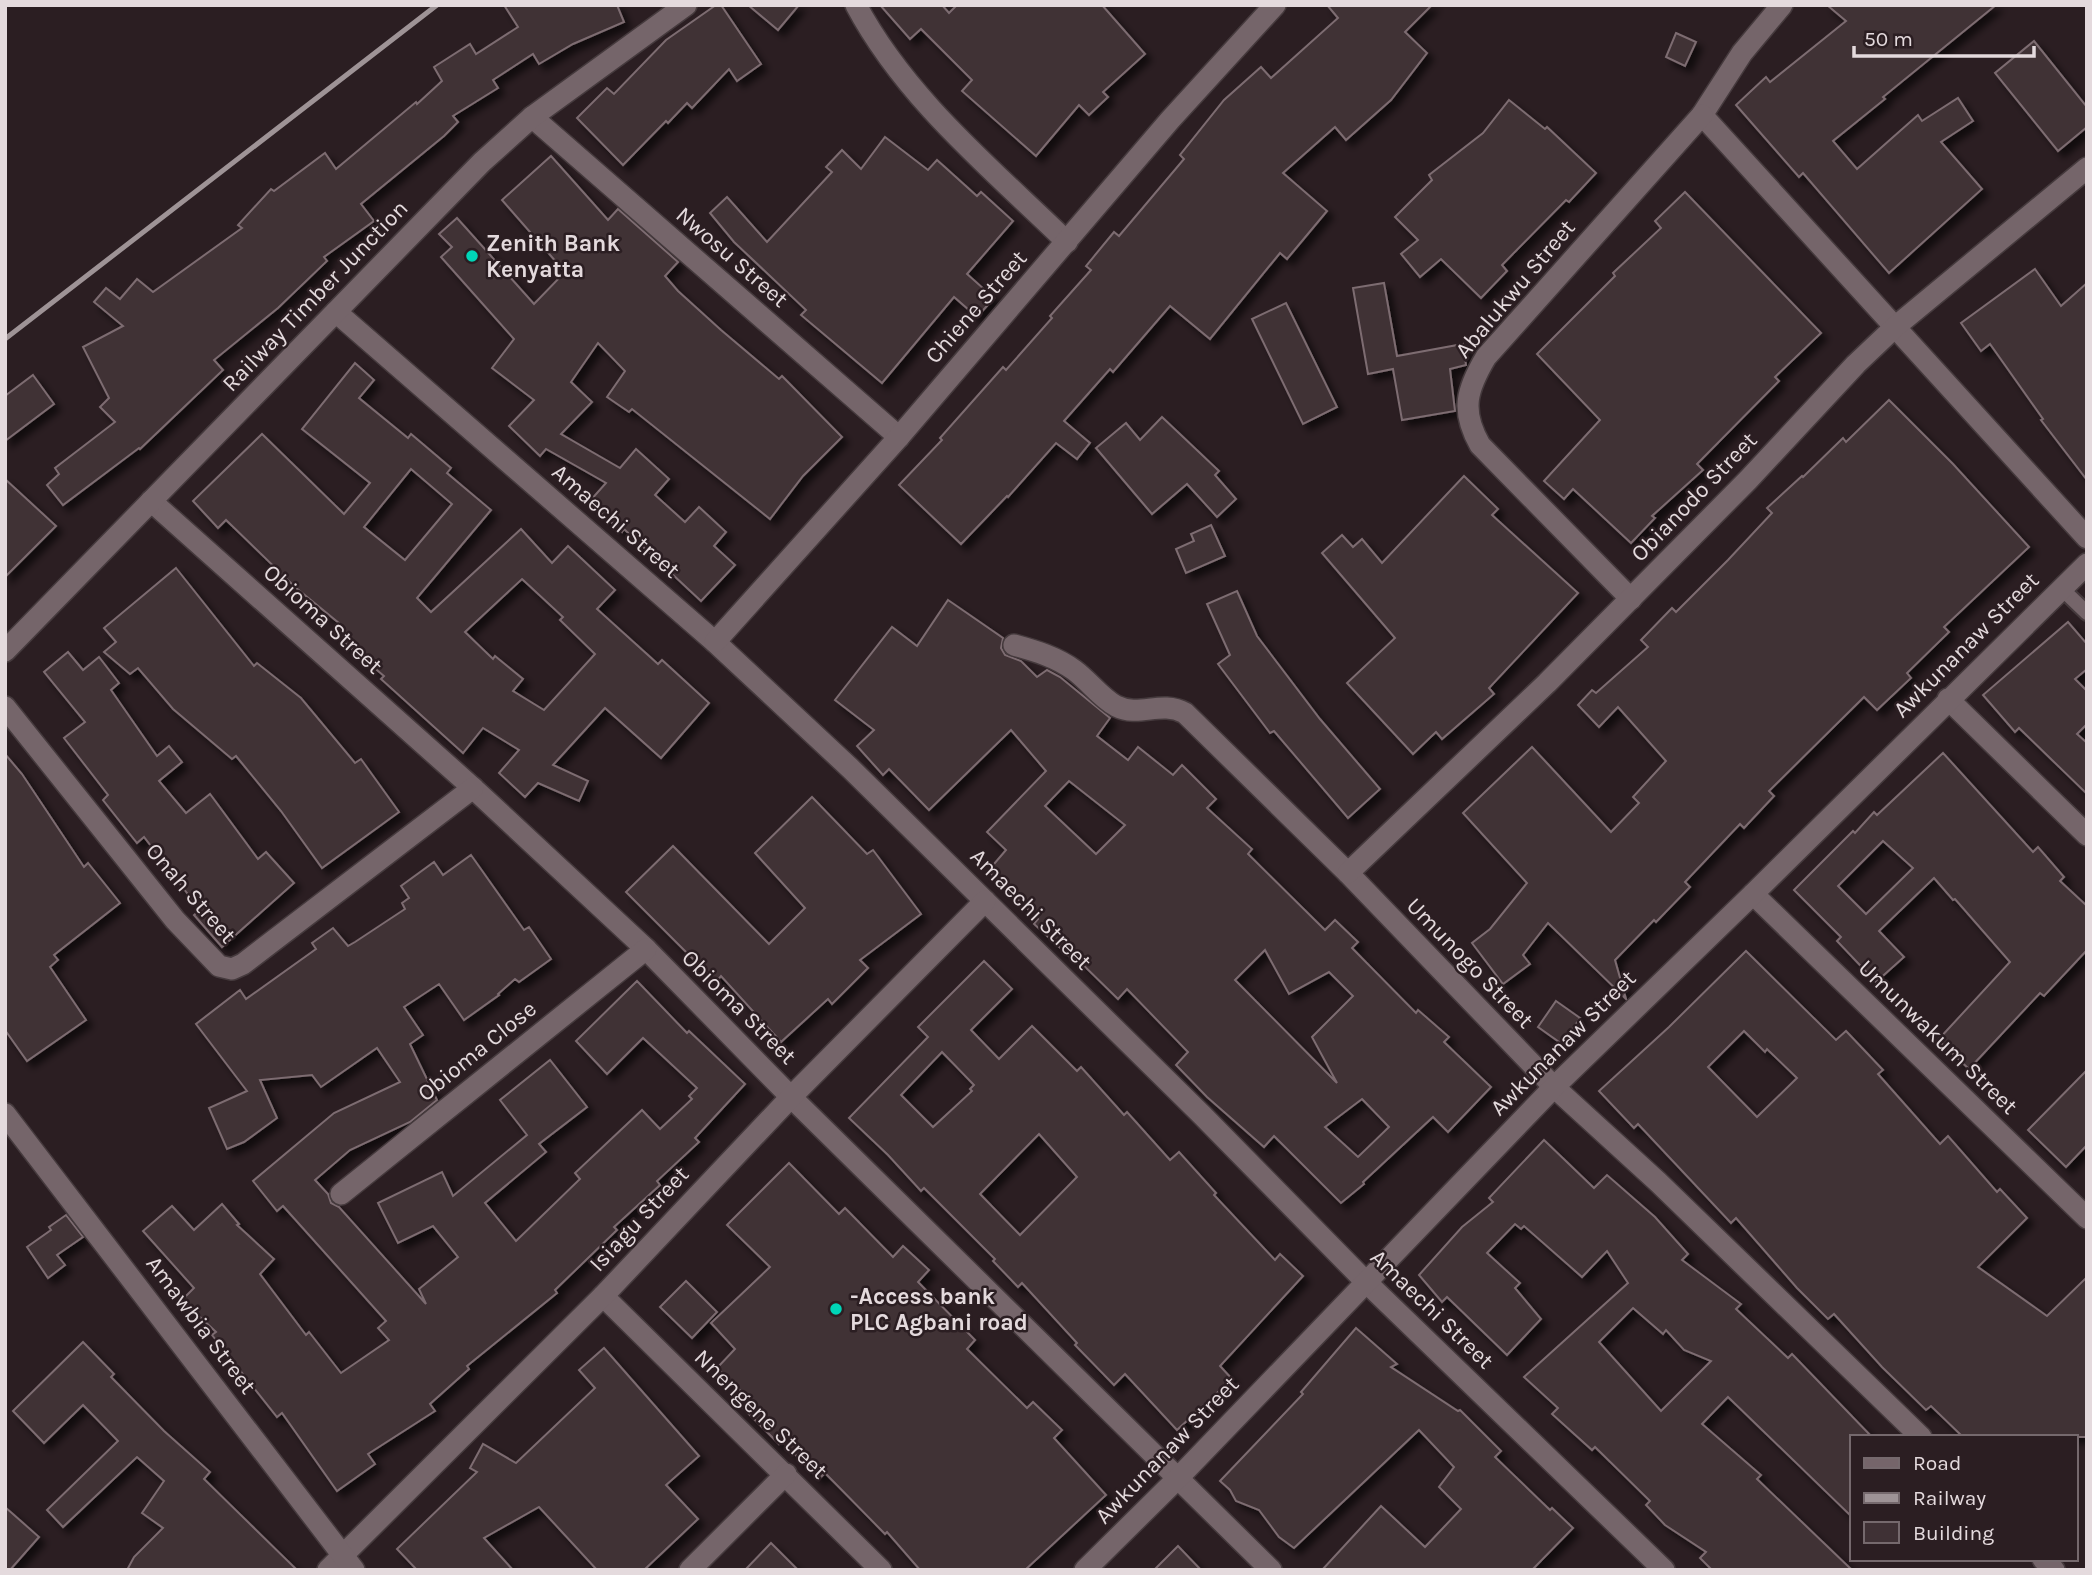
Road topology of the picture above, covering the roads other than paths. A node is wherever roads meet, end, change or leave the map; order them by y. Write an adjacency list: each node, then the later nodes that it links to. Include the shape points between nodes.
1 (687, 5): 6 (street, Railway Timber Junction)
2 (856, 5): 8 (street, via 883,51 956,135)
3 (1275, 5): 8 (street, Chiene Street)
4 (1782, 5): 5 (street, Abalukwu Street, via 1742,53)
5 (1702, 115): 10 (street); 16 (street, Abalukwu Street, via 1486,357 1468,396 1470,428 1480,444)
6 (532, 117): 9 (street, Railway Timber Junction); 11 (street, Nwosu Street)
7 (2087, 168): 10 (street, Obianodo Street)
8 (1068, 242): 11 (street, Chiene Street)
9 (336, 312): 12 (street, Railway Timber Junction); 18 (street, Amaechi Street)
10 (1895, 327): 13 (street); 16 (street, Obianodo Street)
11 (899, 437): 18 (street, Chiene Street)
12 (150, 501): 20 (street, Railway Timber Junction); 23 (street, Obioma Street)
13 (2087, 538)
14 (2087, 564): 15 (street, Awkunanaw Street)
15 (2061, 588): 17 (lane); 21 (street, Awkunanaw Street)
16 (1631, 598): 25 (street, Obianodo Street)
17 (2087, 613)
18 (715, 642): 27 (street, Amaechi Street)
19 (1014, 645): 25 (street, Umunogo Street, via 1046,654 1074,670 1115,706 1132,711 1173,706 1185,713)
20 (5, 651)
21 (1948, 699): 24 (street); 26 (street, Awkunanaw Street)
22 (5, 707): 23 (street, Onah Street, via 175,920 219,966 232,969)
23 (473, 788): 28 (street, Obioma Street)
24 (2087, 835)
25 (1348, 873): 29 (street, Umunogo Street)
26 (1753, 894): 29 (street, Awkunanaw Street); 33 (street, Umunwakum Street)
27 (985, 901): 30 (street, Isiagu Street); 34 (street, Amaechi Street)
28 (646, 949): 30 (street, Obioma Street); 32 (street, Obioma Close)
29 (1554, 1087): 34 (street, Awkunanaw Street); 36 (street, Umunogo Street)
30 (791, 1097): 35 (street, Isiagu Street); 38 (street, Obioma Street)
31 (5, 1114): 39 (street, Amawbia Street)
32 (341, 1194)
33 (2087, 1218)
34 (1365, 1281): 38 (street, Awkunanaw Street); 45 (street, Amaechi Street)
35 (603, 1296): 37 (street, Nnengene Street); 39 (street, Isiagu Street)
36 (1919, 1435)
37 (786, 1474): 41 (street); 42 (street, Nnengene Street)
38 (1178, 1478): 43 (street, Awkunanaw Street); 44 (street, Obioma Street)
39 (349, 1562): 40 (street, Isiagu Street)
40 (328, 1570)
41 (690, 1570)
42 (881, 1570)
43 (1085, 1570)
44 (1271, 1570)
45 (1664, 1570)

